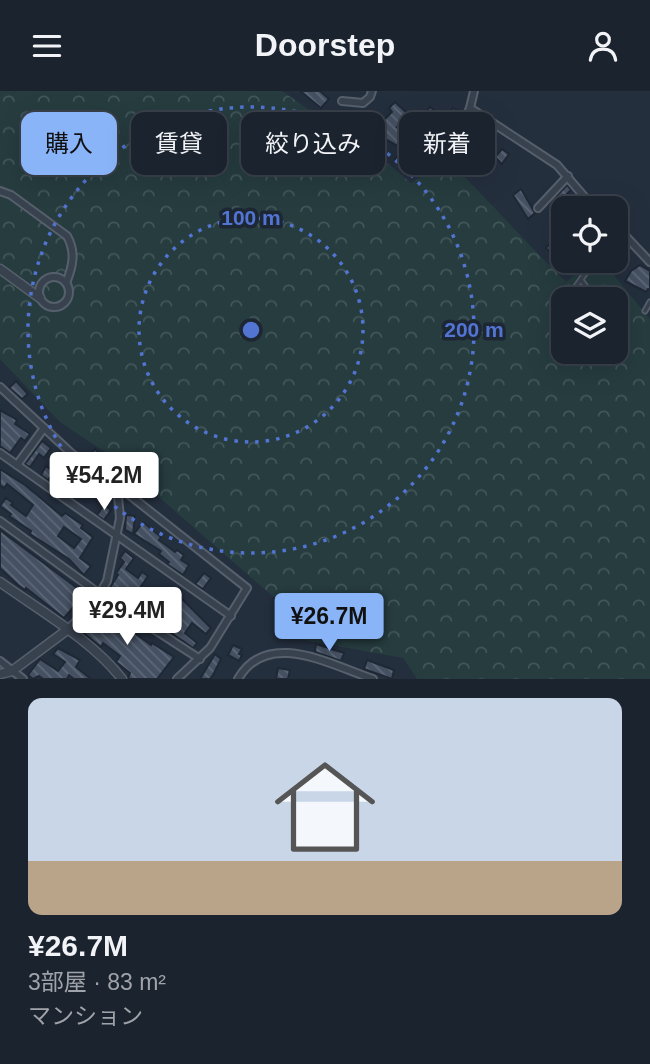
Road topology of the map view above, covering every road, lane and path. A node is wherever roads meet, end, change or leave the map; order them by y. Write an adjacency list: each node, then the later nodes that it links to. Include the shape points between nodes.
1 (372, 91): 3 (street, via 363,103)
2 (474, 91): 4 (street)
3 (342, 101)
4 (470, 108): 5 (street); 6 (street)
5 (468, 112)
6 (568, 176): 8 (street); 9 (street)
7 (0, 191): 15 (street, via 67,236 74,257)
8 (584, 196)
9 (538, 208)
10 (628, 239): 11 (street)
11 (650, 261)
12 (0, 268): 18 (street)
13 (586, 273): 14 (lane)
14 (581, 280): 16 (lane); 17 (lane)
15 (66, 283): 18 (street, via 59,278 43,282); 18 (street, via 69,291 62,305 46,305)
16 (576, 287)
17 (586, 287)
18 (40, 298)
19 (650, 302): 20 (lane)
20 (645, 311)
21 (0, 387): 22 (street)
22 (44, 428): 24 (street); 25 (street)
23 (0, 453): 24 (street)
24 (17, 465): 27 (street)
25 (113, 482): 27 (street, via 121,508); 30 (street, via 247,588)
26 (0, 521): 29 (street)
27 (116, 537): 29 (street); 30 (street)
28 (0, 582): 31 (street)
29 (102, 594): 31 (street); 32 (street)
30 (231, 616): 32 (street)
31 (66, 630): 34 (street); 37 (street, via 102,656)
32 (200, 659): 38 (street)
33 (0, 661): 34 (street)
34 (12, 671): 35 (street); 36 (street)
35 (0, 674)
36 (23, 679)
37 (122, 679)
38 (177, 679)
39 (238, 679): 40 (street, via 247,665 274,652 296,652)
40 (373, 679)

